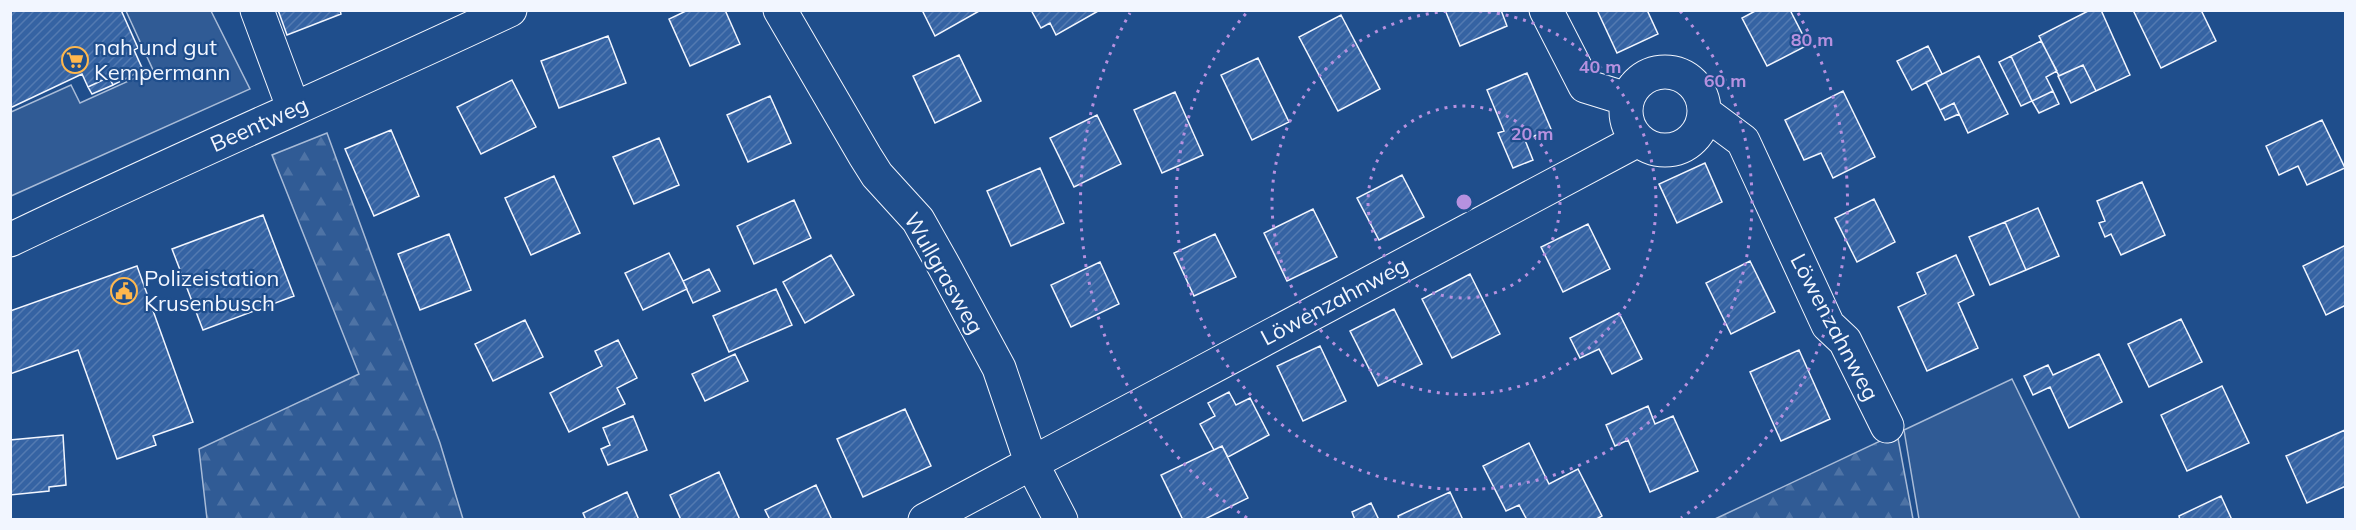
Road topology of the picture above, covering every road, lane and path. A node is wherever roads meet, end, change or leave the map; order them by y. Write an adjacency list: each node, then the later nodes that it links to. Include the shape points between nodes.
1 (257, 10): 6 (street)
2 (510, 10): 6 (street, Beentweg)
3 (780, 10): 11 (street, Wullgrasweg, via 865,156 918,220 945,268 999,369)
4 (1546, 10): 5 (street, via 1585,86)
5 (1627, 99): 7 (street, via 1641,78 1665,71 1677,73 1697,87); 8 (street, via 1626,121)
6 (293, 107): 9 (street, Beentweg)
7 (1704, 112): 8 (street, via 1699,130 1686,144 1661,150); 10 (street, Löwenzahnweg, via 1743,141 1828,325 1845,341)
8 (1638, 140): 11 (street, Löwenzahnweg)
9 (10, 240)
10 (1887, 426)
11 (1031, 462): 12 (street, Löwenzahnweg); 13 (street, Wullgrasweg)
12 (925, 519)
13 (1061, 519)

